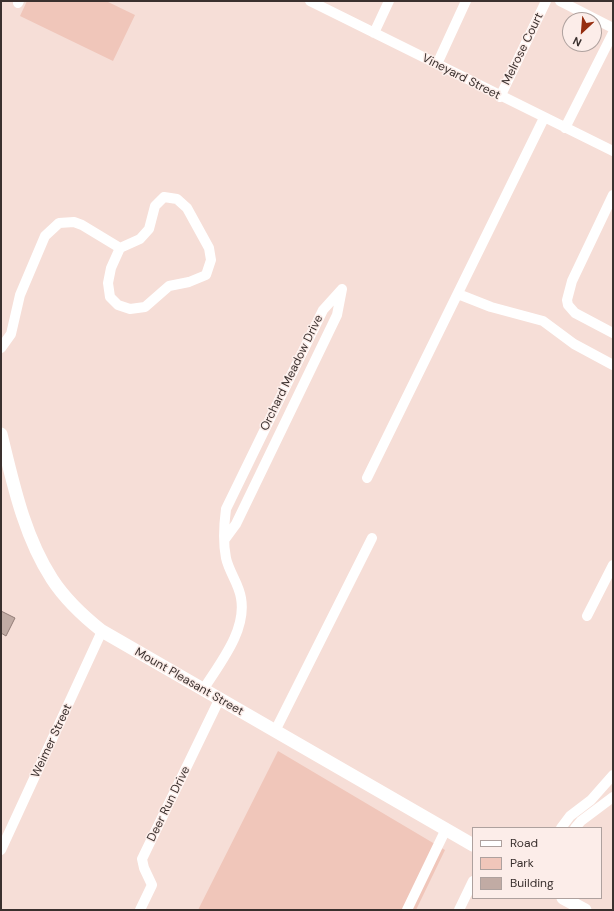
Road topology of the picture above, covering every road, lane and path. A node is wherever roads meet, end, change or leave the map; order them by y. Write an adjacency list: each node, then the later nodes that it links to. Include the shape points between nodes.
1 (310, 1): 7 (street, Vineyard Street)
2 (389, 1): 7 (street)
3 (466, 1): 9 (street)
4 (546, 1): 10 (street, Melrose Court)
5 (560, 1): 6 (street)
6 (613, 28)
7 (374, 33): 9 (street, Vineyard Street)
8 (613, 33): 12 (street)
9 (436, 64): 10 (street, Vineyard Street)
10 (500, 97): 11 (street, Vineyard Street)
11 (544, 118): 12 (street, Vineyard Street); 16 (street)
12 (565, 128): 13 (street, Vineyard Street)
13 (613, 151)
14 (613, 195): 17 (street, via 568,290 567,300 575,313)
15 (120, 248): 15 (street, via 111,268 108,283 110,297 118,305 130,309 145,307 169,286 206,275 211,260 208,248 187,208 177,199 164,197 155,206 150,229 140,239); 18 (street, via 82,225 74,222 58,223 45,236 20,295 11,334)
16 (458, 294): 19 (street, via 491,307 543,321 574,344); 21 (street)
17 (613, 333)
18 (1, 348)
19 (613, 365)
20 (1, 434): 26 (main road, Mount Pleasant Street, via 18,499 40,556 68,600)
21 (367, 478)
22 (372, 538): 29 (street)
23 (226, 539): 23 (street, Orchard Meadow Drive, via 236,524 337,315 342,289 323,310 226,509); 27 (street, Orchard Meadow Drive, via 226,558 242,599 240,620 234,639)
24 (613, 565): 25 (street)
25 (587, 616)
26 (102, 631): 27 (main road, Mount Pleasant Street); 36 (street, Weimer Street)
27 (203, 690): 28 (main road, Mount Pleasant Street)
28 (220, 700): 29 (main road, Mount Pleasant Street); 39 (street, Deer Run Drive, via 142,859 152,885)
29 (276, 731): 34 (main road, Mount Pleasant Street)
30 (613, 775): 32 (street, via 591,800 570,816)
31 (613, 797): 33 (street)
32 (561, 827)
33 (576, 827)
34 (446, 829): 35 (main road, Mount Pleasant Street); 40 (street)
35 (472, 844)
36 (1, 850)
37 (472, 883): 41 (street)
38 (565, 899): 42 (main road)
39 (140, 910)
40 (407, 910)
41 (459, 910)
42 (584, 910)

